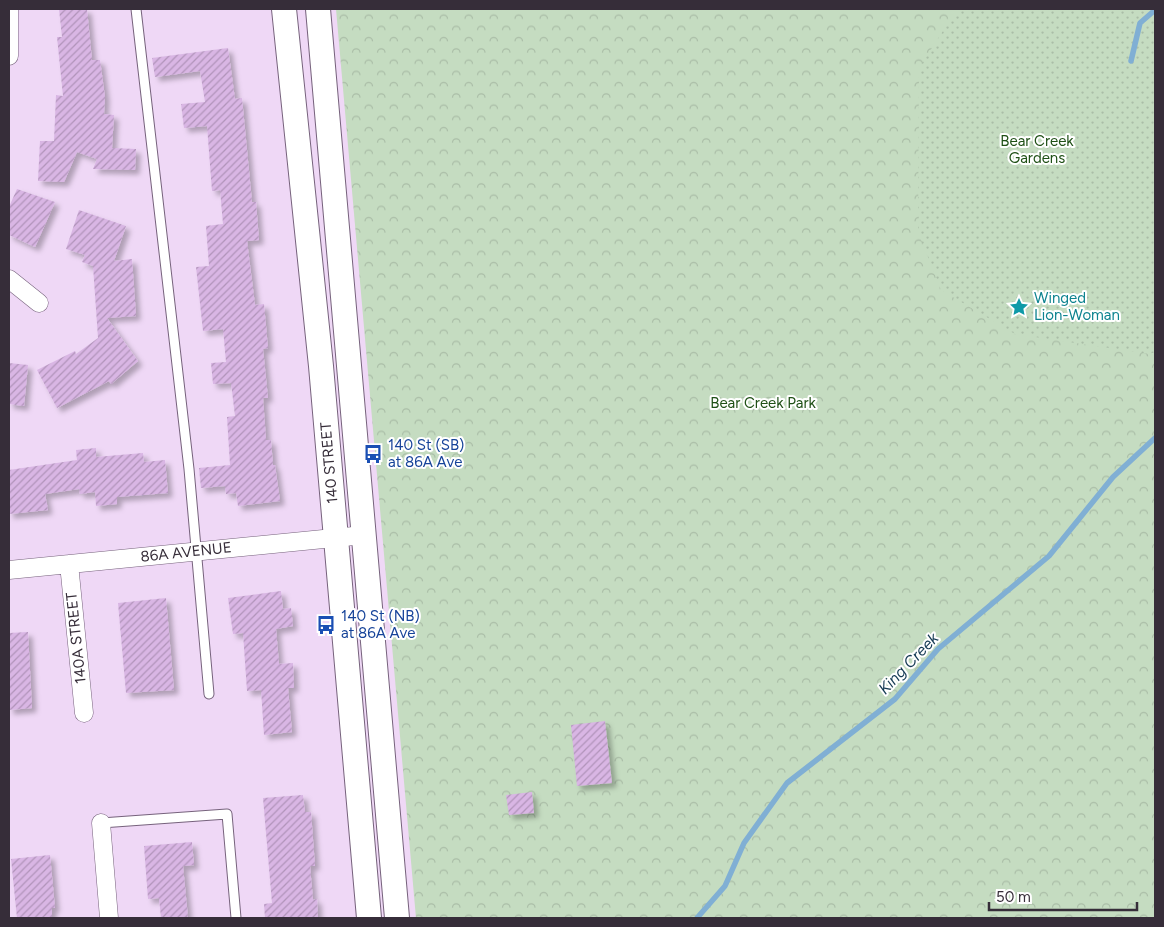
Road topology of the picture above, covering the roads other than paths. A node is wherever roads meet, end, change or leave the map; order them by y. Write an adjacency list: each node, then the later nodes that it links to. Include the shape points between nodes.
1 (9, 9): 5 (street)
2 (136, 9): 10 (lane)
3 (284, 9): 9 (main road, 140 STREET)
4 (318, 9): 8 (main road, 140 STREET)
5 (9, 56)
6 (9, 278): 7 (street)
7 (40, 303)
8 (364, 535): 9 (street, 86A AVENUE); 19 (main road, 140 STREET)
9 (336, 538): 10 (street, 86A AVENUE); 18 (main road, 140 STREET)
10 (197, 551): 11 (street, 86A AVENUE); 13 (lane)
11 (69, 564): 12 (street, 86A AVENUE); 14 (street, 140A STREET)
12 (9, 570)
13 (209, 694)
14 (84, 713)
15 (101, 823): 16 (street); 17 (lane, via 227,814)
16 (109, 918)
17 (236, 918)
18 (369, 918)
19 (397, 918)

